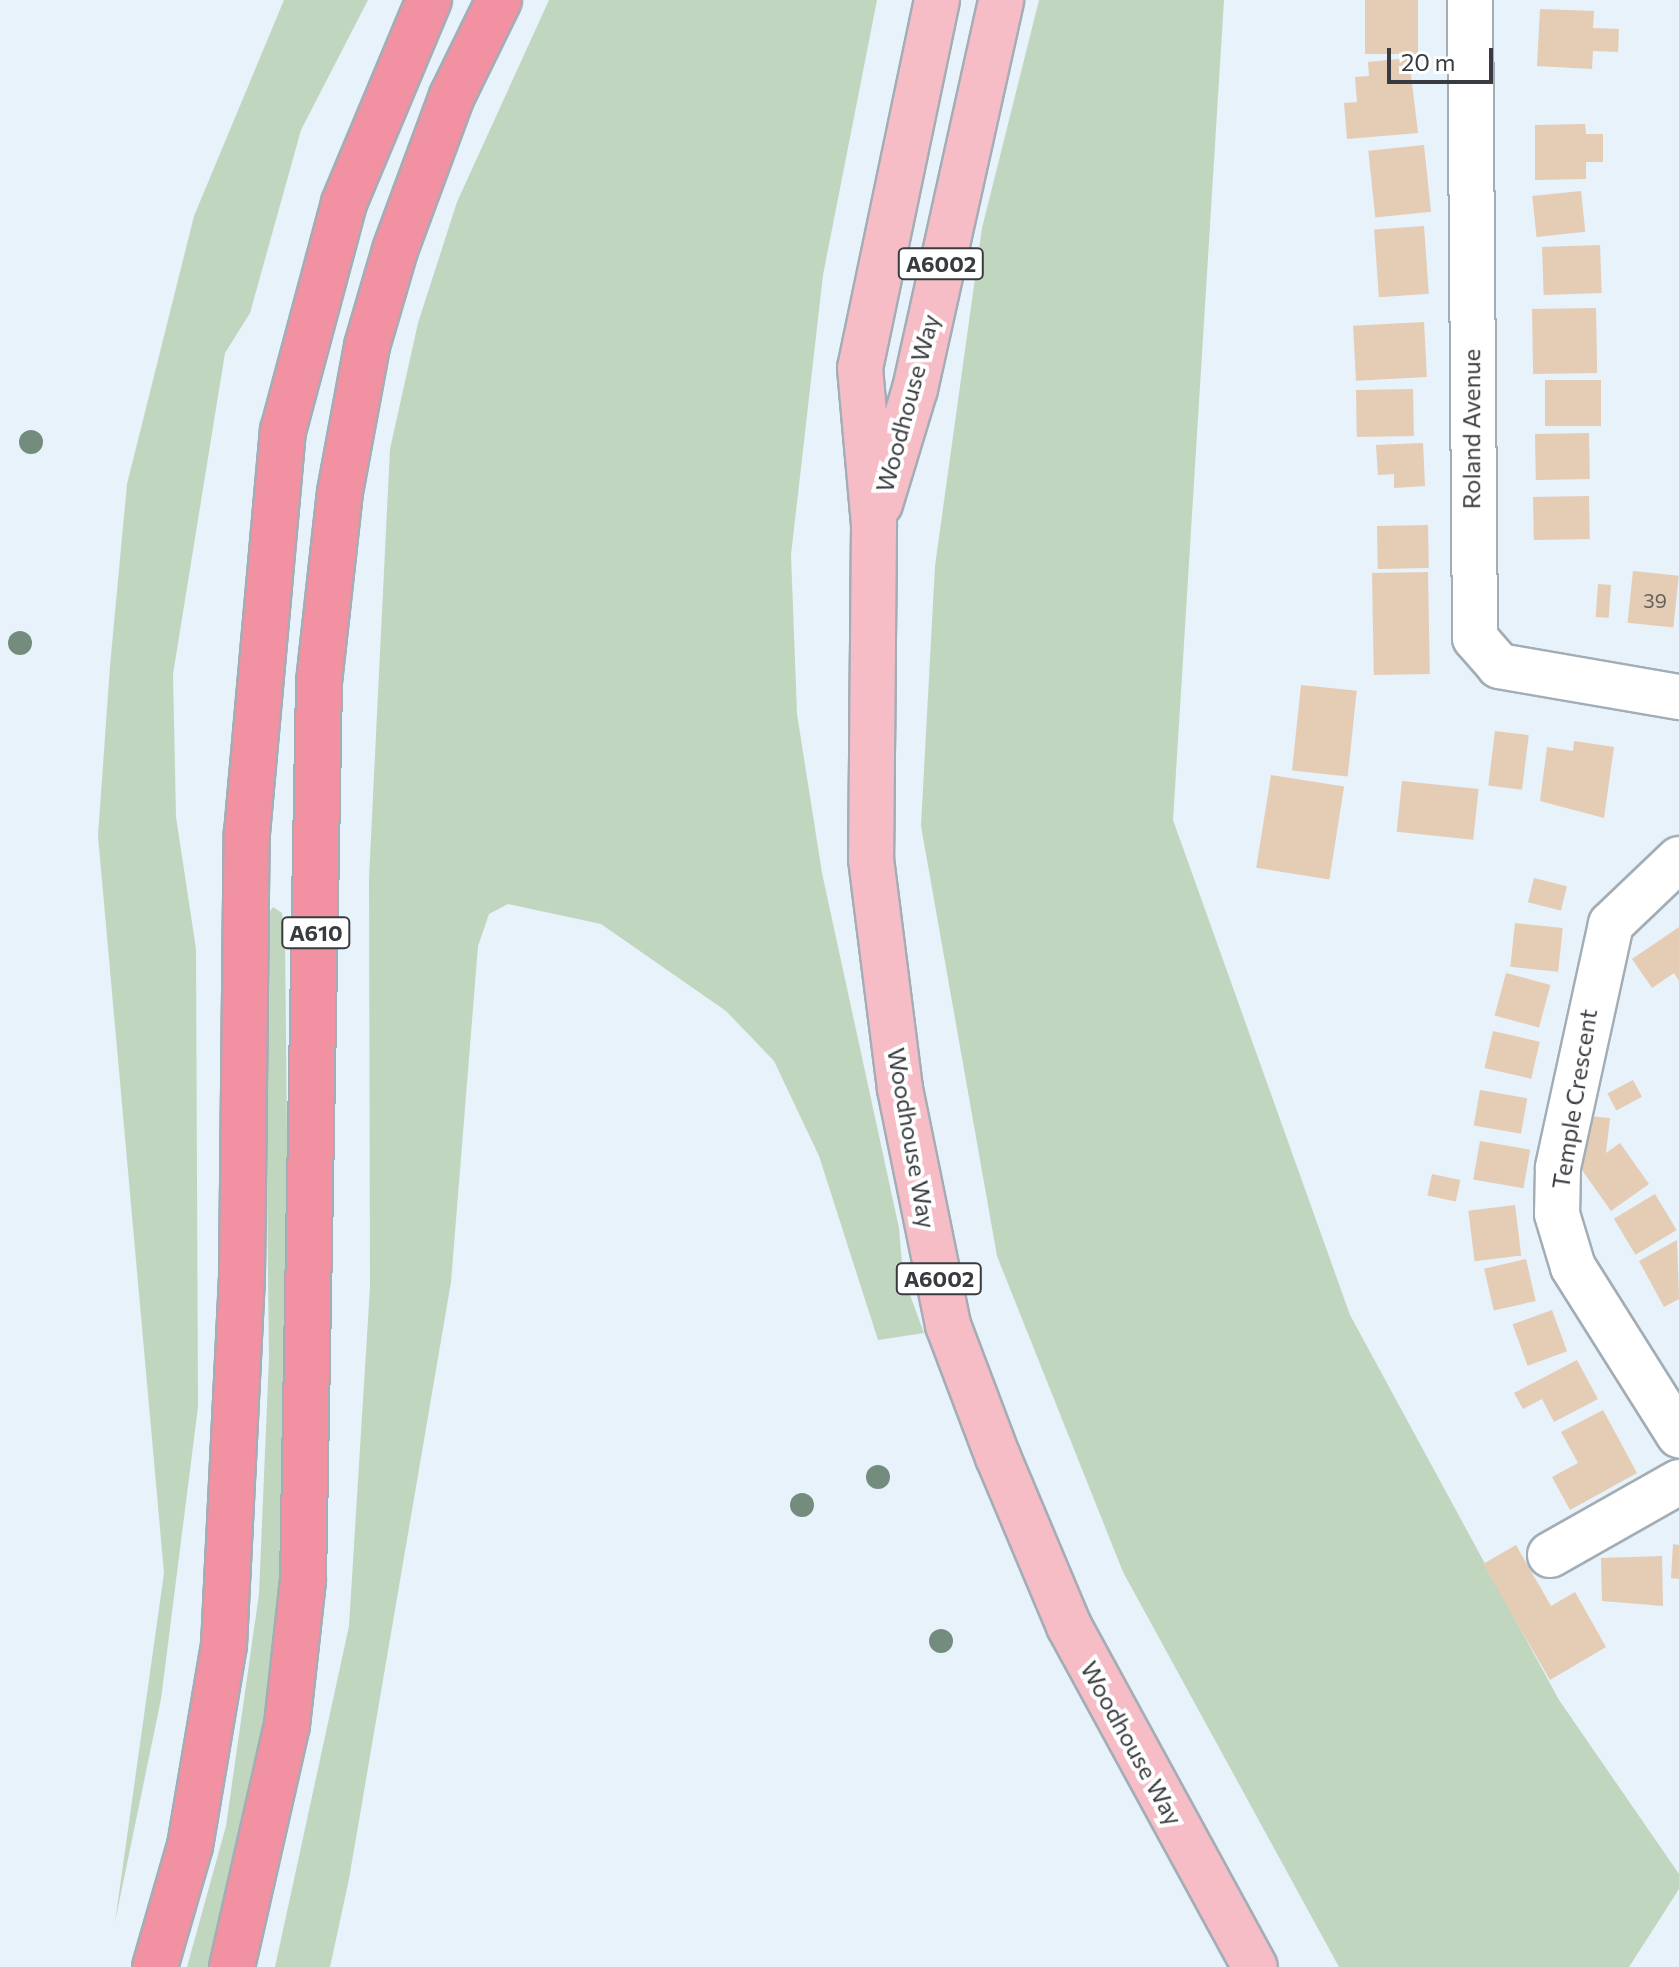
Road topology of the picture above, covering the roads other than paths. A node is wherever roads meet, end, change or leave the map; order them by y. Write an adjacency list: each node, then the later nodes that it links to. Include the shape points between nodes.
1 (429, 0): 12 (highway, A610, via 344,203 283,431 247,833 242,1277 224,1645 190,1846)
2 (499, 0): 13 (highway, A610, via 452,96 395,250 367,346 340,492 319,682 303,1581 282,1756)
3 (937, 0): 6 (main road, Woodhouse Way / A6002, via 860,368)
4 (1001, 0): 6 (main road, Woodhouse Way / A6002, via 915,389)
5 (1470, 0): 7 (street, Roland Avenue, via 1475,638 1499,666)
6 (874, 526): 14 (main road, Woodhouse Way / A6002, via 871,859 900,1089 948,1325 1069,1626)
7 (1679, 697)
8 (1679, 859): 9 (street, Temple Crescent, via 1611,924 1561,1153 1557,1214 1573,1267)
9 (1679, 1435)
10 (1679, 1482): 11 (street)
11 (1550, 1555)
12 (155, 1967)
13 (232, 1967)
14 (1255, 1967)

